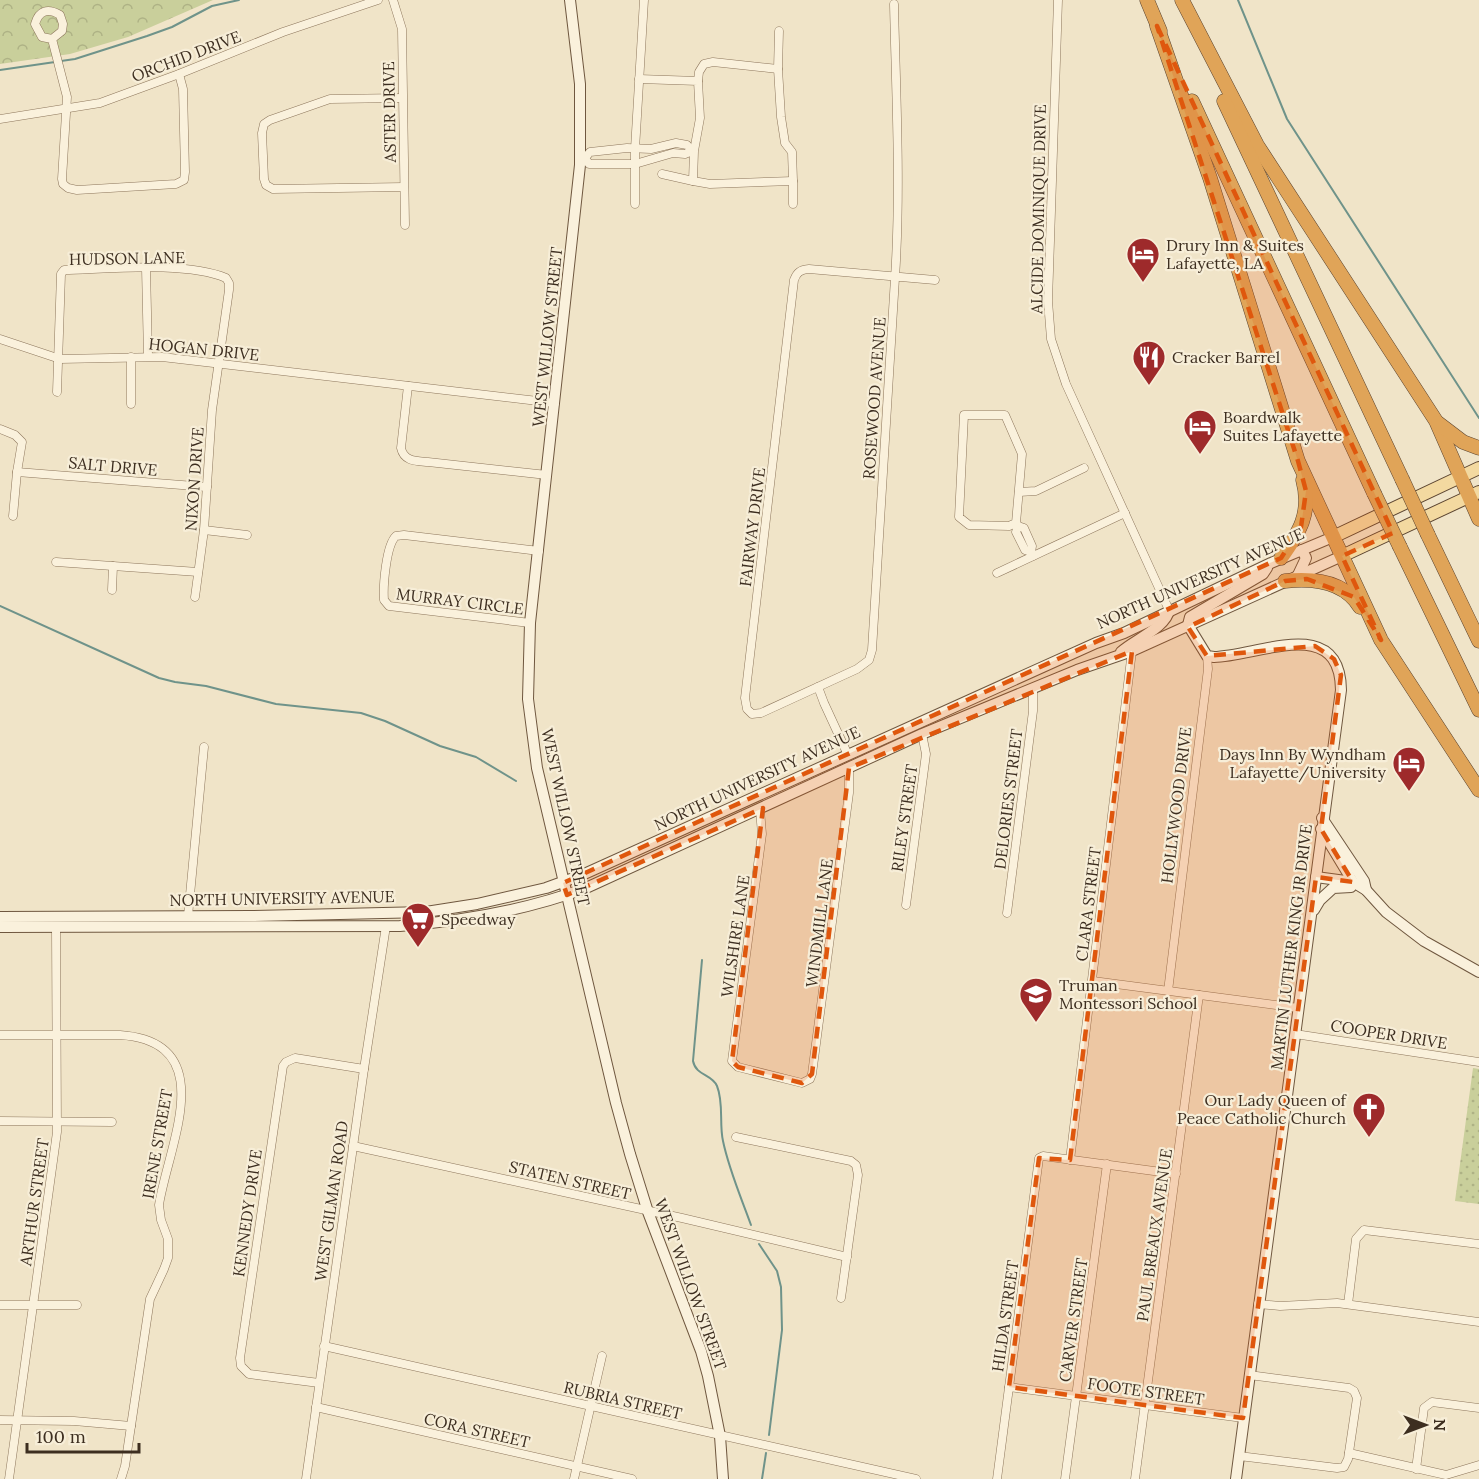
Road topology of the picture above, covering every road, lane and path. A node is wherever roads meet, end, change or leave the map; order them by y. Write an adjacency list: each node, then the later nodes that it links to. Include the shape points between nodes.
1 (378, 0): 13 (street, ORCHID DRIVE, via 283,32)
2 (393, 0): 16 (street, ASTER DRIVE, via 402,29)
3 (570, 0): 22 (main road, WEST WILLOW STREET, via 580,84)
4 (644, 0): 14 (street)
5 (1058, 0): 56 (street, ALCIDE DOMINIQUE DRIVE, via 1048,316 1066,384)
6 (1147, 0): 9 (highway)
7 (1182, 0): 44 (highway, via 1257,145); 79 (highway, bridge, via 1228,111)
8 (894, 4): 33 (street, ROSEWOOD AVENUE, via 898,208)
9 (1157, 26): 47 (highway, via 1210,178); 88 (highway, bridge)
10 (779, 31): 12 (street)
11 (52, 39): 17 (street)
12 (778, 69): 15 (street, via 713,62 704,64); 27 (street)
13 (179, 74): 17 (street, ORCHID DRIVE, via 100,103); 17 (street, via 186,172 184,180 176,184 77,190 64,186)
14 (639, 79): 15 (street); 20 (street)
15 (698, 81): 21 (street, via 700,118)
16 (402, 98): 28 (street, ASTER DRIVE); 28 (street, via 330,99 270,120 264,124 262,133 264,179 273,189)
17 (67, 109): 18 (street, ORCHID DRIVE)
18 (0, 119)
19 (612, 149): 20 (street); 22 (street, via 590,152); 23 (street, via 621,157)
20 (635, 149): 21 (street, via 651,150 676,143); 24 (street)
21 (693, 151): 24 (street); 26 (street)
22 (583, 158): 23 (street, via 589,164); 42 (main road, WEST WILLOW STREET)
23 (618, 164): 24 (street)
24 (635, 164): 29 (street)
25 (662, 174): 26 (street)
26 (693, 181): 27 (street)
27 (793, 181): 30 (street)
28 (404, 187): 31 (street, ASTER DRIVE)
29 (635, 204)
30 (793, 204)
31 (405, 225)
32 (146, 268): 36 (street); 38 (street, HUDSON LANE, via 64,270); 39 (street, HUDSON LANE, via 211,273 226,278 229,290)
33 (895, 278): 34 (street); 86 (street, ROSEWOOD AVENUE, via 872,650 863,666); 86 (street, FAIRWAY DRIVE, via 809,269 799,271 794,280 746,705 752,714 761,713)
34 (935, 280)
35 (0, 339): 38 (street, HOGAN DRIVE)
36 (148, 356): 37 (street, HOGAN DRIVE); 39 (street, HOGAN DRIVE)
37 (131, 357): 38 (street, HOGAN DRIVE); 43 (street)
38 (60, 358): 41 (street, HUDSON LANE)
39 (218, 363): 40 (street, HOGAN DRIVE); 53 (street, NIXON DRIVE)
40 (408, 386): 42 (street, HOGAN DRIVE); 51 (street, via 401,448 405,457)
41 (57, 392)
42 (555, 403): 51 (main road, WEST WILLOW STREET)
43 (131, 404)
44 (1436, 421): 46 (highway, via 1463,442); 52 (highway)
45 (0, 429): 50 (street, via 21,440)
46 (1479, 448)
47 (1298, 461): 62 (highway); 67 (highway, via 1306,491 1304,516 1297,536)
48 (1084, 468): 54 (street, via 1036,491)
49 (1479, 468): 52 (main road, NORTH UNIVERSITY AVENUE)
50 (16, 472): 53 (street, SALT DRIVE); 57 (street)
51 (547, 475): 64 (main road, WEST WILLOW STREET)
52 (1462, 477): 55 (highway); 62 (main road, NORTH UNIVERSITY AVENUE)
53 (207, 487): 60 (street, NIXON DRIVE)
54 (1019, 492): 59 (street); 59 (street, via 1022,454 1005,415 964,415 959,517 969,525)
55 (1474, 495): 58 (highway); 66 (main road, NORTH UNIVERSITY AVENUE)
56 (1125, 513): 65 (street); 75 (street, ALCIDE DOMINIQUE DRIVE)
57 (13, 516)
58 (1479, 519)
59 (1017, 525): 65 (street, via 1024,528)
60 (204, 530): 61 (street); 70 (street, NIXON DRIVE)
61 (247, 535)
62 (1333, 537): 63 (main road, NORTH UNIVERSITY AVENUE); 66 (highway)
63 (1302, 550): 67 (main road, NORTH UNIVERSITY AVENUE); 72 (main road, via 1306,558)
64 (539, 551): 76 (main road, WEST WILLOW STREET); 76 (street, MURRAY CIRCLE, via 400,535 390,543 386,572 384,597 389,606)
65 (1032, 554): 71 (street)
66 (1342, 556): 72 (main road, NORTH UNIVERSITY AVENUE); 78 (highway)
67 (1276, 561): 75 (main road, NORTH UNIVERSITY AVENUE); 77 (main road, via 1263,574 1193,615)
68 (56, 562): 69 (street)
69 (113, 566): 70 (street); 73 (street)
70 (198, 572): 74 (street, NIXON DRIVE)
71 (997, 573)
72 (1291, 578): 77 (main road, NORTH UNIVERSITY AVENUE); 78 (highway, via 1319,580 1354,597)
73 (112, 590)
74 (195, 597)
75 (1169, 610): 80 (main road, NORTH UNIVERSITY AVENUE); 82 (main road, via 1160,625)
76 (530, 623): 99 (main road, WEST WILLOW STREET, via 528,699 532,738)
77 (1189, 627): 81 (main road, NORTH UNIVERSITY AVENUE); 83 (main road)
78 (1381, 640): 93 (highway)
79 (1479, 641)
80 (1096, 643): 84 (main road, via 1077,662); 85 (main road, NORTH UNIVERSITY AVENUE)
81 (1132, 651): 82 (main road, NORTH UNIVERSITY AVENUE); 111 (street, CLARA STREET)
82 (1116, 656): 84 (main road, NORTH UNIVERSITY AVENUE)
83 (1207, 656): 96 (main road, MARTIN LUTHER KING JR DRIVE, via 1301,644 1324,650 1334,659 1341,675 1341,690); 112 (street, HOLLYWOOD DRIVE)
84 (1077, 670): 87 (main road, NORTH UNIVERSITY AVENUE)
85 (1031, 672): 87 (main road); 91 (main road, NORTH UNIVERSITY AVENUE)
86 (818, 687): 91 (street)
87 (1033, 688): 89 (main road, NORTH UNIVERSITY AVENUE); 103 (street, DELORIES STREET)
88 (1479, 710)
89 (922, 734): 92 (main road, NORTH UNIVERSITY AVENUE); 102 (street, RILEY STREET, via 926,754)
90 (204, 747): 104 (street)
91 (848, 754): 94 (main road, NORTH UNIVERSITY AVENUE)
92 (849, 768): 95 (main road, NORTH UNIVERSITY AVENUE); 119 (street, WINDMILL LANE, via 813,1074 808,1081 796,1082)
93 (1479, 790)
94 (758, 796): 95 (main road); 99 (main road, NORTH UNIVERSITY AVENUE)
95 (760, 810): 101 (main road, NORTH UNIVERSITY AVENUE); 119 (street, WILSHIRE LANE, via 762,834)
96 (1322, 823): 97 (main road, MARTIN LUTHER KING JR DRIVE); 98 (main road); 100 (main road, via 1364,881)
97 (1316, 877): 98 (main road); 106 (main road, MARTIN LUTHER KING JR DRIVE)
98 (1353, 882): 100 (main road)
99 (564, 883): 101 (main road, WEST WILLOW STREET); 104 (main road, NORTH UNIVERSITY AVENUE, via 426,912)
100 (1366, 890): 106 (main road, via 1333,888 1320,900); 110 (main road, via 1386,912 1424,941)
101 (567, 895): 107 (main road, NORTH UNIVERSITY AVENUE, via 452,921); 129 (main road, WEST WILLOW STREET, via 616,1103)
102 (906, 905)
103 (1007, 913)
104 (188, 916): 105 (main road, NORTH UNIVERSITY AVENUE)
105 (0, 917)
106 (1311, 917): 114 (main road, MARTIN LUTHER KING JR DRIVE)
107 (386, 926): 109 (main road, NORTH UNIVERSITY AVENUE); 120 (street, WEST GILMAN ROAD)
108 (0, 927): 109 (main road, NORTH UNIVERSITY AVENUE)
109 (56, 927): 117 (street, ARTHUR STREET)
110 (1479, 972)
111 (1093, 981): 112 (street); 126 (street, CLARA STREET)
112 (1168, 991): 113 (street)
113 (1199, 995): 114 (street); 128 (street, PAUL BREAUX AVENUE)
114 (1298, 1008): 115 (main road, MARTIN LUTHER KING JR DRIVE)
115 (1294, 1034): 118 (street, COOPER DRIVE); 133 (main road, MARTIN LUTHER KING JR DRIVE)
116 (0, 1035): 117 (street, IRENE STREET)
117 (57, 1035): 122 (street, ARTHUR STREET); 152 (street, IRENE STREET, via 120,1035 148,1040 171,1057 182,1083 182,1101 159,1205 168,1239 167,1262 149,1301)
118 (1479, 1062)
119 (734, 1065)
120 (364, 1069): 125 (street, WEST GILMAN ROAD); 142 (street, KENNEDY DRIVE, via 294,1058 283,1066 249,1288 240,1358 244,1371)
121 (0, 1122): 122 (street)
122 (57, 1122): 123 (street); 136 (street, ARTHUR STREET)
123 (112, 1122)
124 (736, 1137): 131 (street, via 856,1165)
125 (353, 1146): 129 (street, STATEN STREET); 139 (street, WEST GILMAN ROAD)
126 (1070, 1160): 127 (street); 143 (street, HILDA STREET, via 1040,1156)
127 (1107, 1164): 128 (street); 144 (street, CARVER STREET)
128 (1176, 1174): 145 (street, PAUL BREAUX AVENUE)
129 (648, 1212): 131 (street, STATEN STREET); 153 (main road, WEST WILLOW STREET, via 701,1351)
130 (1479, 1244): 134 (street, via 1364,1230 1356,1239)
131 (847, 1257): 132 (street)
132 (841, 1298)
133 (1258, 1304): 134 (street); 141 (main road, MARTIN LUTHER KING JR DRIVE)
134 (1348, 1304): 138 (street)
135 (0, 1305): 136 (street)
136 (34, 1305): 137 (street); 151 (street, ARTHUR STREET)
137 (77, 1305)
138 (1479, 1322)
139 (324, 1346): 142 (street, WEST GILMAN ROAD); 146 (street, RUBRIA STREET)
140 (602, 1356): 146 (street)
141 (1249, 1375): 149 (main road, MARTIN LUTHER KING JR DRIVE); 154 (street, via 1354,1391 1357,1398)
142 (319, 1383): 147 (street, WEST GILMAN ROAD)
143 (1009, 1387): 144 (street, FOOTE STREET); 166 (street, HILDA STREET)
144 (1076, 1396): 145 (street, FOOTE STREET); 167 (street, CARVER STREET)
145 (1145, 1405): 149 (street, FOOTE STREET); 168 (street, PAUL BREAUX AVENUE)
146 (589, 1406): 153 (street, RUBRIA STREET); 157 (street)
147 (316, 1407): 157 (street, CORA STREET); 161 (street, WEST GILMAN ROAD)
148 (1479, 1408): 158 (street, via 1428,1403 1424,1408)
149 (1243, 1418): 155 (main road, MARTIN LUTHER KING JR DRIVE)
150 (0, 1420): 151 (street)
151 (17, 1420): 152 (street); 159 (street, ARTHUR STREET)
152 (131, 1426): 160 (street, IRENE STREET)
153 (720, 1436): 164 (main road, WEST WILLOW STREET); 165 (street, RUBRIA STREET)
154 (1349, 1453): 155 (street, via 1347,1464 1337,1468); 158 (street)
155 (1239, 1456): 169 (main road, MARTIN LUTHER KING JR DRIVE)
156 (1479, 1465): 158 (street, via 1446,1475)
157 (577, 1466): 162 (street); 163 (street, CORA STREET)
158 (1416, 1469)
159 (9, 1479)
160 (121, 1479)
161 (306, 1479)
162 (574, 1479)
163 (632, 1479)
164 (723, 1479)
165 (916, 1479)
166 (997, 1479)
167 (1065, 1479)
168 (1135, 1479)
169 (1236, 1479)

